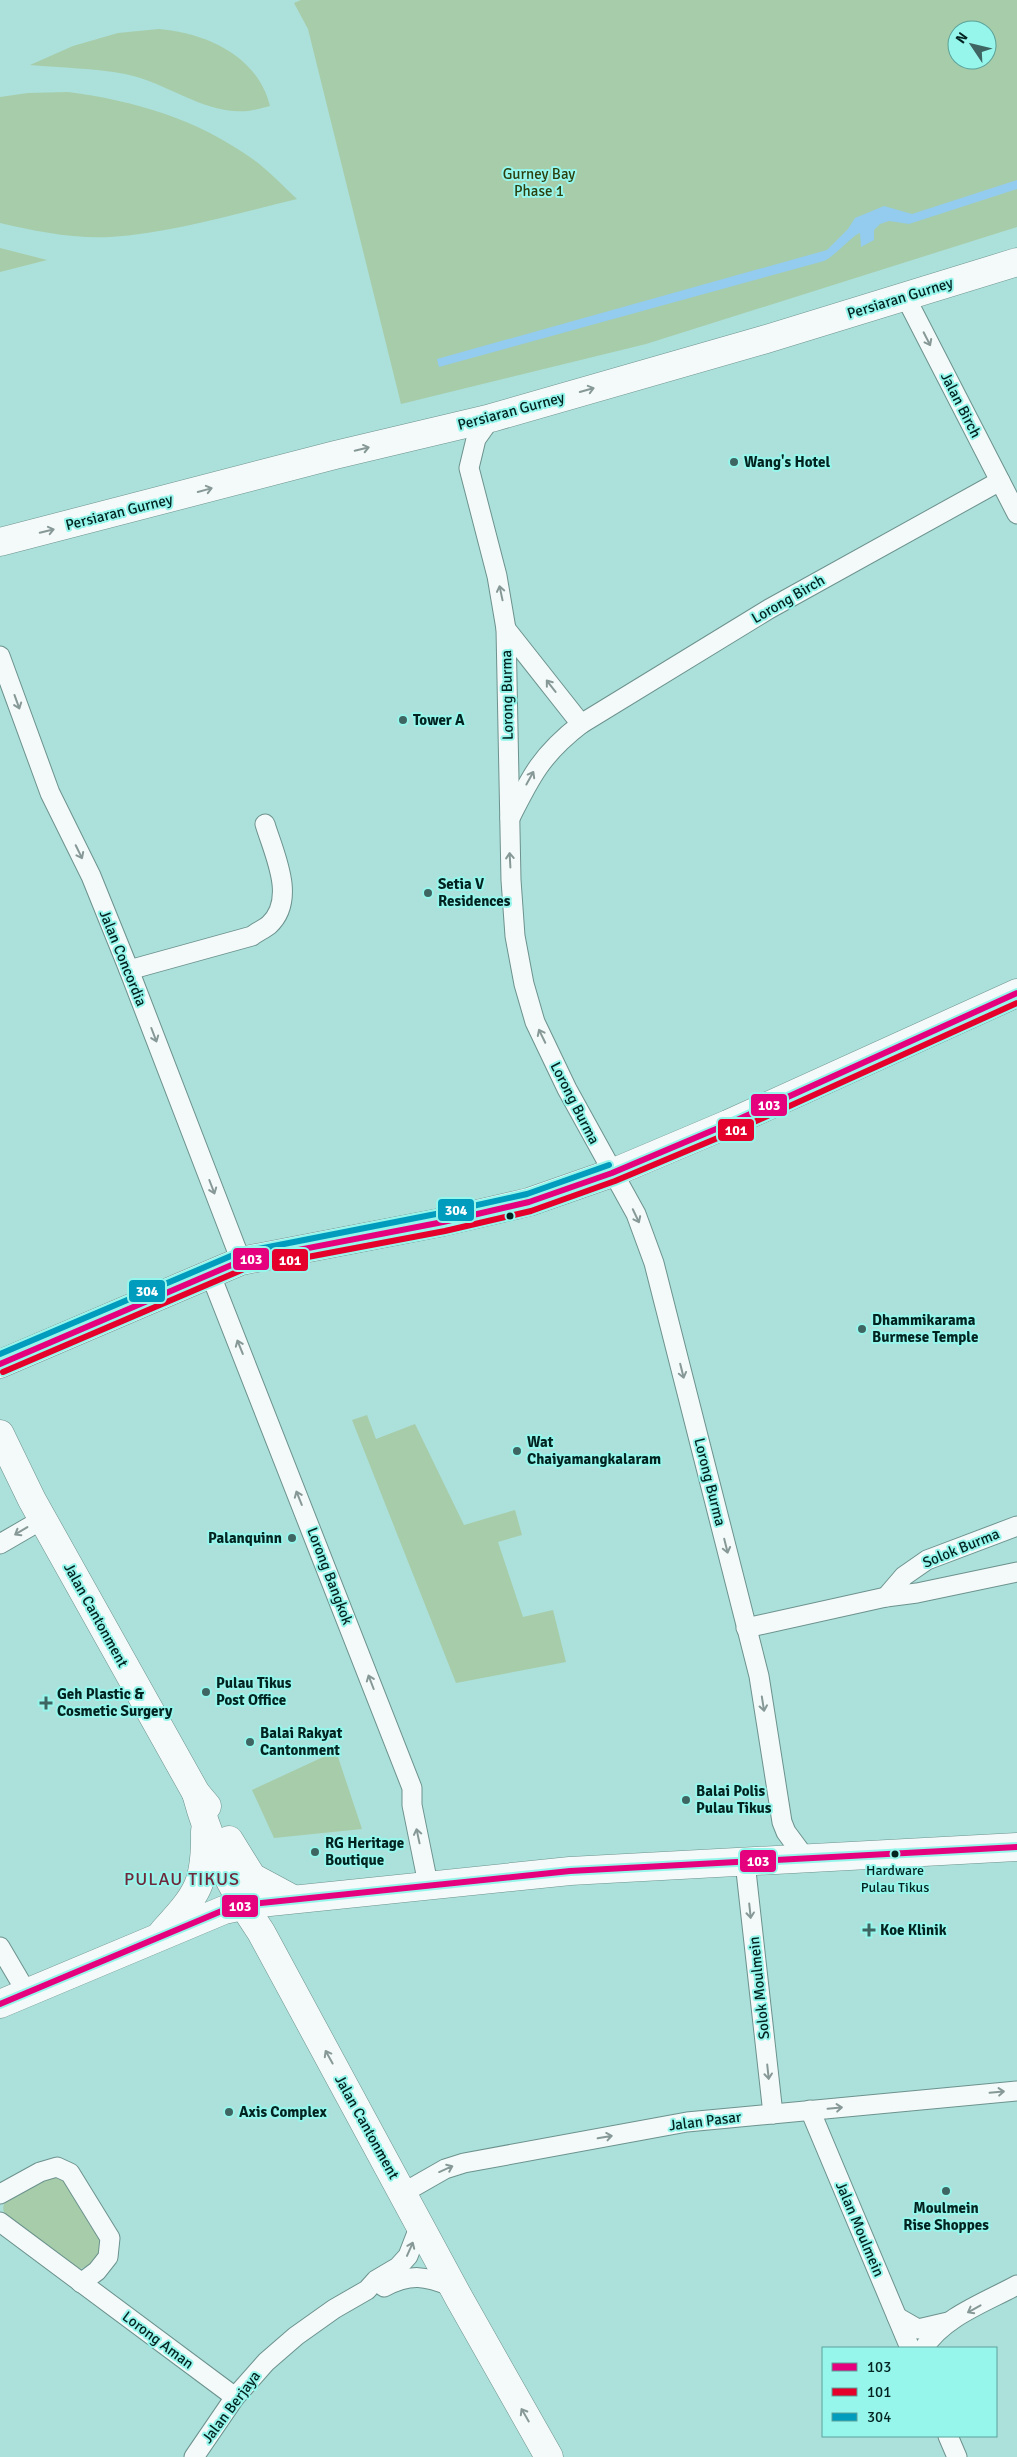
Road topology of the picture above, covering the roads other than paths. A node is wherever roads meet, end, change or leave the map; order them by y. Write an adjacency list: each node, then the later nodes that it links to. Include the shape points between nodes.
1 (1017, 262): 2 (main road, Persiaran Gurney)
2 (905, 296): 3 (main road, Persiaran Gurney, one-way to 2); 4 (street, Jalan Birch, one-way to 4)
3 (491, 418): 6 (main road, Persiaran Gurney, one-way to 3); 7 (street, Lorong Burma, one-way to 3, via 497,576 469,468 476,439)
4 (1000, 481): 5 (street, Jalan Birch); 9 (street, Lorong Birch, via 769,609)
5 (1017, 514)
6 (0, 542)
7 (506, 629): 9 (street, one-way to 7); 10 (street, Lorong Burma)
8 (0, 656): 12 (street, Jalan Concordia, one-way to 12, via 50,793 90,876)
9 (581, 724): 10 (street, Lorong Birch, one-way to 9, via 532,774 562,739)
10 (508, 822): 14 (street, Lorong Burma, one-way to 10, via 534,1022 515,936)
11 (265, 824): 12 (street, via 283,882 277,914 269,925 252,936)
12 (129, 970): 15 (street, Jalan Concordia, one-way to 15)
13 (1017, 993): 14 (main road)
14 (612, 1173): 15 (main road, via 529,1202); 25 (street, Lorong Burma, one-way to 25, via 636,1214 654,1263)
15 (241, 1262): 16 (main road)
16 (210, 1273): 17 (main road); 31 (street, Lorong Bangkok, one-way to 16, via 412,1805 412,1788)
17 (0, 1364)
18 (0, 1434): 20 (main road, Jalan Cantonment)
19 (0, 1466): 20 (main road)
20 (37, 1509): 22 (street, one-way to 22); 26 (main road, Jalan Cantonment)
21 (1017, 1526): 24 (street, Solok Burma, via 927,1560 904,1576)
22 (0, 1544)
23 (1017, 1572): 24 (street, Solok Burma)
24 (886, 1597): 25 (street, Solok Burma)
25 (746, 1628): 29 (street, Lorong Burma, one-way to 29, via 759,1676 782,1822)
26 (196, 1793): 27 (main road, Jalan Cantonment); 32 (main road, Jalan Cantonment, via 216,1818 252,1877)
27 (205, 1826): 33 (main road, Jalan Cantonment); 34 (main road, via 201,1881 191,1899)
28 (1017, 1847): 29 (main road)
29 (806, 1859): 30 (main road)
30 (745, 1862): 31 (main road, via 570,1871); 40 (street, Solok Moulmein, one-way to 40)
31 (428, 1884): 32 (main road)
32 (291, 1898): 33 (main road)
33 (243, 1905): 34 (main road); 41 (main road, Jalan Cantonment, one-way to 33, via 261,1932)
34 (160, 1935): 36 (main road)
35 (0, 1947): 36 (street)
36 (27, 1993): 37 (main road)
37 (0, 2004)
38 (1017, 2091): 39 (street, Jalan Pasar, one-way to 38)
39 (810, 2110): 40 (street, Jalan Pasar); 49 (street, Jalan Moulmein)
40 (773, 2114): 41 (street, Jalan Pasar, one-way to 40, via 445,2169 464,2163 687,2122)
41 (403, 2193): 44 (main road, Jalan Cantonment)
42 (0, 2194): 45 (street, via 40,2172 57,2167 70,2173 110,2238 108,2257 97,2271)
43 (0, 2222): 45 (street, Lorong Aman)
44 (420, 2225): 47 (main road, Jalan Cantonment); 48 (street, Jalan Berjaya, one-way to 44, via 408,2256)
45 (81, 2282): 53 (street, Lorong Aman)
46 (1017, 2285): 50 (street, one-way to 50)
47 (454, 2288): 48 (street, Jalan Berjaya, via 419,2277 401,2278 379,2289); 56 (main road, Jalan Cantonment, one-way to 47)
48 (367, 2290): 53 (street, Jalan Berjaya, via 296,2336 266,2362)
49 (897, 2317): 50 (street, via 918,2329); 51 (street, Jalan Moulmein)
50 (952, 2321): 52 (street)
51 (910, 2347)
52 (925, 2347)
53 (235, 2397): 55 (street, Jalan Berjaya)
54 (948, 2437): 57 (street)
55 (194, 2457)
56 (549, 2457)
57 (957, 2457)

